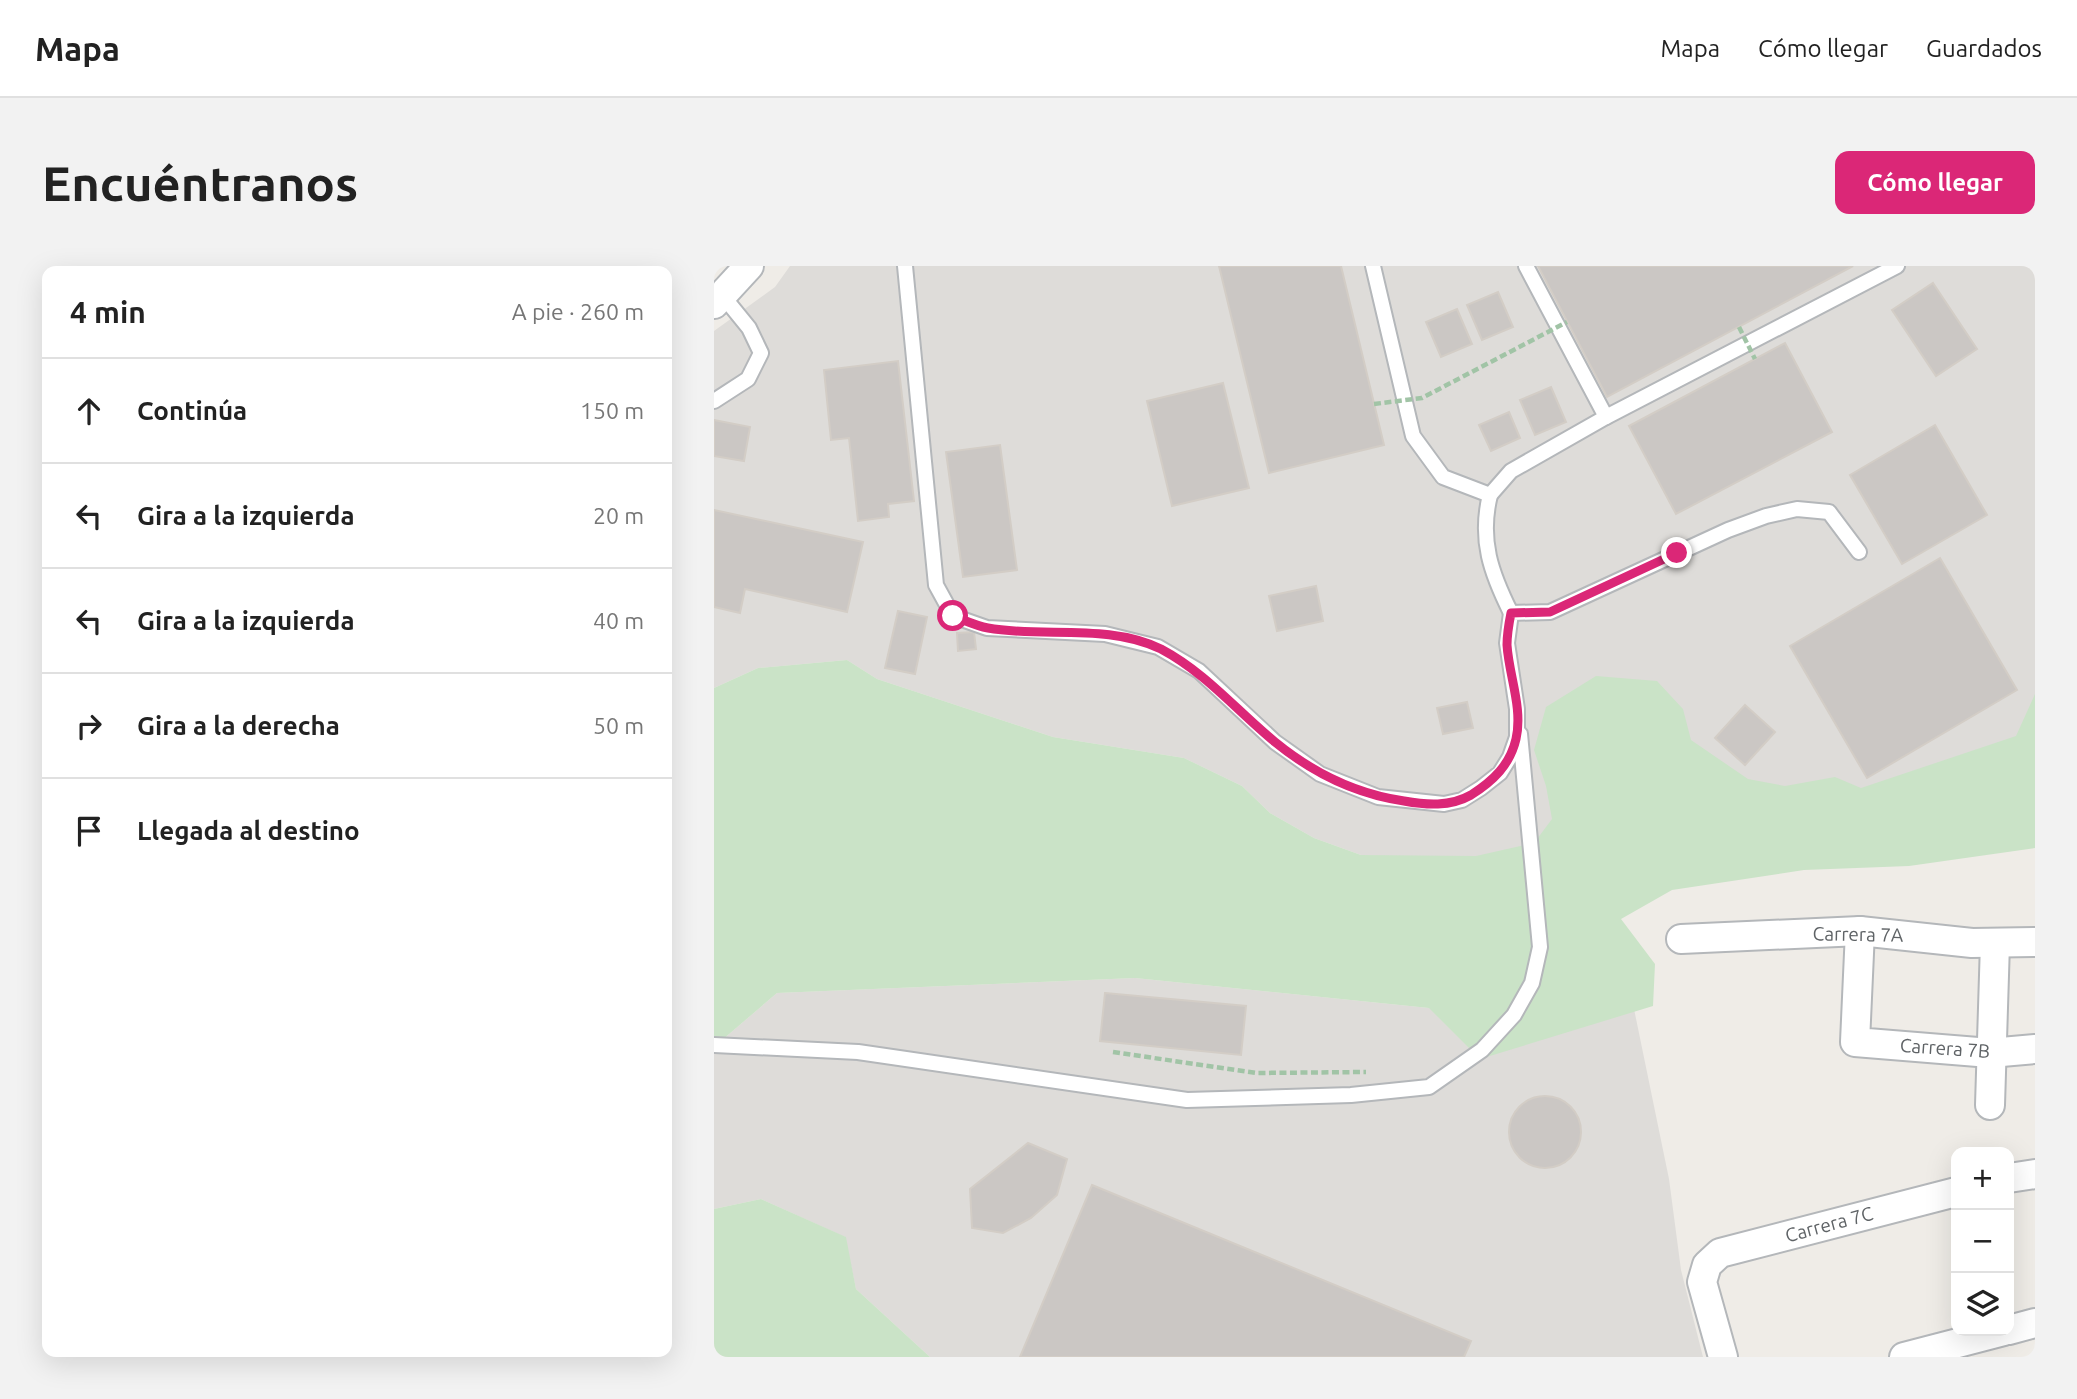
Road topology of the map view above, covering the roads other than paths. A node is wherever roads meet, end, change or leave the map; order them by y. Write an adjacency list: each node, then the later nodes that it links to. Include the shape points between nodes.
1 (749, 266): 6 (street)
2 (905, 266): 12 (lane, via 936,585 953,616 987,628 1105,634 1158,647 1199,671 1275,742 1320,774 1377,797 1444,804 1462,800 1500,773 1510,757 1517,737)
3 (1373, 266): 9 (lane, via 1413,436 1443,477)
4 (1526, 266): 8 (lane)
5 (1896, 266): 8 (lane)
6 (718, 300): 7 (lane, via 749,328 761,353 748,379)
7 (714, 401)
8 (1606, 417): 9 (lane, via 1511,471)
9 (1490, 495): 11 (lane, via 1484,539 1493,576)
10 (1859, 552): 11 (lane, via 1829,512 1797,509 1728,530 1550,612)
11 (1511, 613): 12 (lane, via 1507,643)
12 (1517, 709): 17 (lane, via 1540,947 1532,983 1514,1015 1482,1050 1429,1087 1351,1095 1187,1100 858,1052)
13 (1860, 931): 14 (street, Carrera 7A); 16 (street, Carrera 7A); 19 (street, Carrera 7B, via 1855,1042)
14 (1681, 939)
15 (2035, 942): 16 (street, Carrera 7A)
16 (1995, 943): 19 (street)
17 (714, 1045)
18 (2035, 1049): 19 (street, Carrera 7B)
19 (1990, 1053): 20 (street)
20 (1990, 1105)
21 (2035, 1174): 22 (street)
22 (2014, 1177)
23 (1951, 1193): 27 (street, Carrera 7C, via 1720,1253 1707,1265 1702,1282)
24 (2035, 1323): 25 (street)
25 (2014, 1328)
26 (1984, 1336): 28 (street)
27 (1723, 1357)
28 (1904, 1357)

